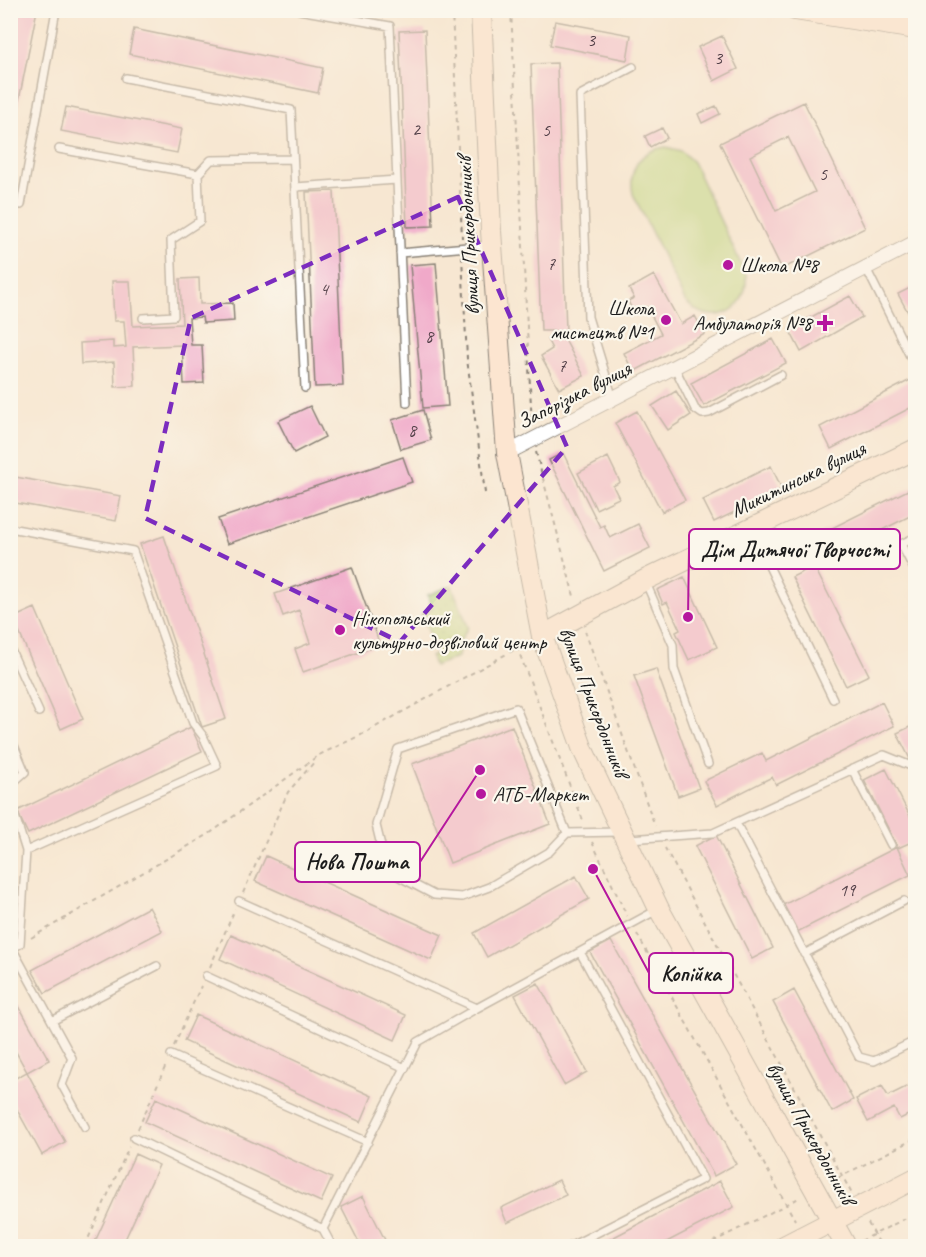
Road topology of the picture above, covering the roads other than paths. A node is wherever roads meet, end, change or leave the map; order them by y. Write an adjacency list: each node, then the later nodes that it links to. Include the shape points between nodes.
1 (56, 10): 13 (lane)
2 (299, 10): 11 (lane, via 390,26)
3 (482, 10): 15 (main road, вулиця Прикордонників)
4 (795, 10): 5 (main road)
5 (915, 29)
6 (633, 67): 23 (lane, via 580,95 588,317)
7 (126, 78): 9 (lane, via 291,110)
8 (59, 150): 10 (lane)
9 (293, 159): 10 (lane, via 211,160); 12 (lane)
10 (198, 174): 18 (lane, via 200,221 171,240 174,316)
11 (397, 180): 12 (lane); 16 (lane)
12 (295, 187): 22 (lane)
13 (21, 205)
14 (915, 242): 17 (street, Запорізька вулиця)
15 (492, 245): 16 (lane); 26 (main road, вулиця Прикордонників)
16 (400, 254): 24 (lane)
17 (866, 267): 19 (lane); 20 (street, Запорізька вулиця)
18 (143, 318)
19 (913, 362)
20 (675, 368): 21 (lane, via 702,414); 23 (street, Запорізька вулиця)
21 (781, 375)
22 (305, 388)
23 (613, 399): 26 (street, Запорізька вулиця)
24 (407, 403)
25 (915, 449): 28 (main road, Микитинська вулиця)
26 (507, 453): 34 (main road, вулиця Прикордонників)
27 (10, 528): 48 (lane, via 133,551 193,723 217,766)
28 (751, 529): 33 (main road, Микитинська вулиця); 36 (lane)
29 (915, 537): 30 (lane)
30 (901, 544): 31 (lane); 32 (lane)
31 (853, 567)
32 (915, 573)
33 (645, 580): 34 (main road, Микитинська вулиця); 39 (lane, via 674,645 674,669)
34 (542, 636): 46 (main road, вулиця Прикордонників, via 583,750)
35 (10, 648): 37 (lane)
36 (833, 699)
37 (39, 712)
38 (10, 736): 42 (lane, via 25,772)
39 (708, 764)
40 (915, 768): 41 (lane, via 884,755)
41 (852, 769): 44 (lane); 47 (lane)
42 (10, 785)
43 (10, 801): 48 (lane)
44 (736, 823): 46 (lane, via 713,833); 54 (lane)
45 (567, 833): 45 (lane, via 516,708 398,749 376,825 386,866 392,873 434,895 462,897 489,887 549,852); 46 (lane)
46 (624, 836): 51 (main road, вулиця Прикордонників)
47 (891, 845)
48 (26, 851): 52 (lane, via 20,944)
49 (239, 901): 57 (lane)
50 (904, 901): 54 (lane)
51 (659, 909): 53 (lane); 66 (main road, вулиця Прикордонників)
52 (11, 949): 58 (lane)
53 (580, 952): 57 (lane); 70 (lane, via 704,1179)
54 (804, 954): 59 (lane, via 859,1057 874,1061)
55 (157, 966): 58 (lane)
56 (206, 976): 61 (lane)
57 (477, 1008): 61 (lane, via 418,1042)
58 (52, 1021): 62 (lane, via 72,1058 62,1085)
59 (911, 1043)
60 (171, 1054): 64 (lane)
61 (405, 1068): 64 (lane)
62 (85, 1127)
63 (134, 1138): 67 (lane)
64 (368, 1142): 67 (lane)
65 (915, 1178): 66 (main road)
66 (832, 1221): 68 (main road, вулиця Прикордонників); 71 (main road)
67 (323, 1229): 69 (lane)
68 (852, 1244)
69 (332, 1246)
70 (571, 1246)
71 (784, 1246)

